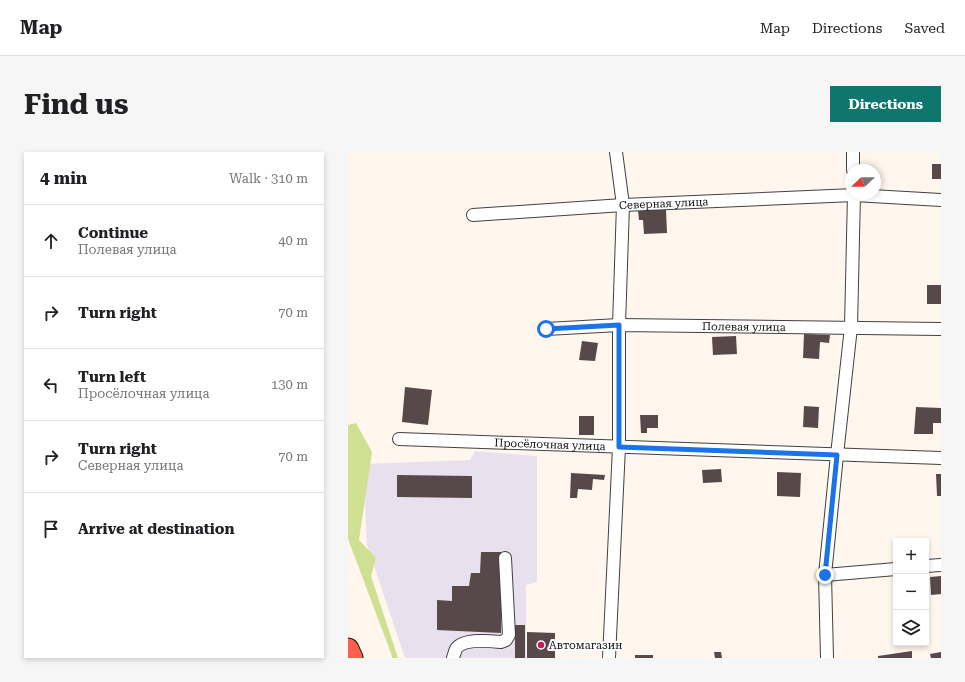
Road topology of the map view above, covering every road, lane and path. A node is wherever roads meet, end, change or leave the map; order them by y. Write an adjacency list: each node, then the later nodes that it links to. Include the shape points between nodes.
1 (616, 152): 8 (street)
2 (853, 152): 3 (street)
3 (853, 164)
4 (845, 195): 8 (street, Северная улица)
5 (881, 197): 7 (street, Северная улица)
6 (854, 200): 11 (street)
7 (941, 200)
8 (623, 205): 9 (street, Северная улица); 10 (street)
9 (473, 215)
10 (619, 325): 11 (street, Полевая улица); 12 (street, Полевая улица); 15 (street)
11 (852, 327): 13 (street, Полевая улица); 16 (street)
12 (546, 329)
13 (941, 329)
14 (400, 439): 15 (street, Просёлочная улица)
15 (619, 447): 16 (street, Просёлочная улица); 26 (street)
16 (837, 455): 17 (street, Просёлочная улица); 22 (street)
17 (941, 458)
18 (505, 558): 25 (street, via 509,636 501,642 477,641 460,645)
19 (941, 565): 20 (street)
20 (929, 566)
21 (893, 569): 22 (street)
22 (825, 575): 27 (street)
23 (348, 649): 24 (highway)
24 (352, 658)
25 (453, 658)
26 (609, 658)
27 (827, 658)

